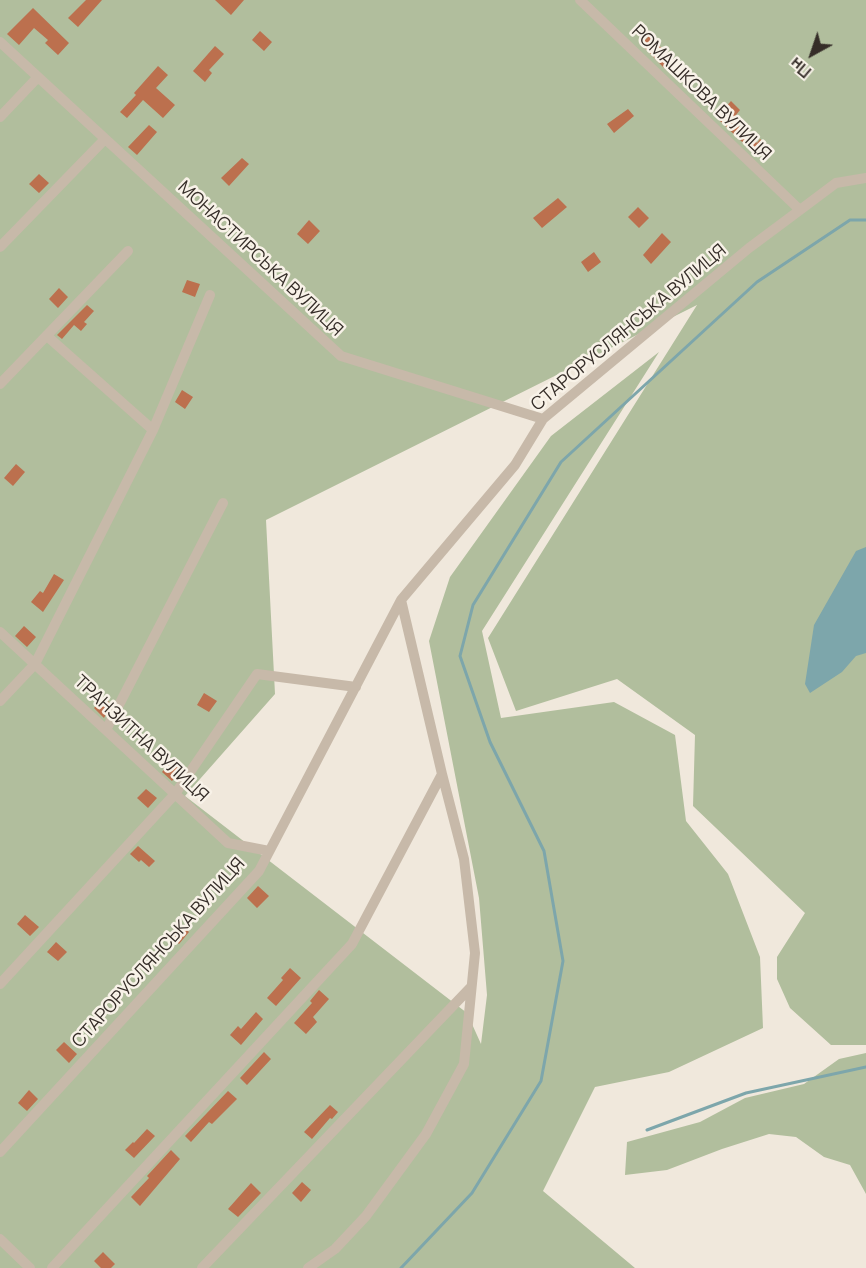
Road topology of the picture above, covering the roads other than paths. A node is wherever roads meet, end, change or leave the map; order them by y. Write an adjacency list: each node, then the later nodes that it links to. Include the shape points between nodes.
1 (580, 0): 7 (street, РОМАШКОВА ВУЛИЦЯ)
2 (0, 42): 3 (street, МОНАСТИРСЬКА ВУЛИЦЯ)
3 (38, 77): 4 (street); 5 (street, МОНАСТИРСЬКА ВУЛИЦЯ)
4 (0, 117)
5 (105, 139): 8 (street); 13 (street, МОНАСТИРСЬКА ВУЛИЦЯ, via 341,356)
6 (866, 177): 7 (street, СТАРОРУСЛЯНСЬКА ВУЛИЦЯ, via 836,183)
7 (800, 210): 13 (street, СТАРОРУСЛЯНСЬКА ВУЛИЦЯ)
8 (0, 247)
9 (129, 251): 11 (street)
10 (210, 295): 14 (street)
11 (47, 336): 12 (street); 14 (street)
12 (0, 384)
13 (543, 420): 16 (street, СТАРОРУСЛЯНСЬКА ВУЛИЦЯ, via 515,465)
14 (153, 430): 18 (street)
15 (223, 503): 21 (street)
16 (401, 600): 19 (street, СТАРОРУСЛЯНСЬКА ВУЛИЦЯ); 22 (street)
17 (0, 632): 18 (street, ТРАНЗИТНА ВУЛИЦЯ)
18 (35, 664): 20 (street); 21 (street, ТРАНЗИТНА ВУЛИЦЯ)
19 (356, 687): 23 (street, via 256,674); 24 (street, СТАРОРУСЛЯНСЬКА ВУЛИЦЯ)
20 (0, 701)
21 (106, 730): 23 (street, ТРАНЗИТНА ВУЛИЦЯ)
22 (442, 774): 26 (street, via 464,859 475,953); 30 (street, via 352,944)
23 (175, 794): 24 (street, ТРАНЗИТНА ВУЛИЦЯ, via 228,843); 25 (street)
24 (269, 851): 27 (street, СТАРОРУСЛЯНСЬКА ВУЛИЦЯ, via 259,871)
25 (0, 984)
26 (471, 987): 31 (street); 32 (street, via 464,1064 426,1134 366,1216 335,1249)
27 (0, 1152)
28 (0, 1239): 29 (street)
29 (30, 1268)
30 (52, 1268)
31 (202, 1268)
32 (309, 1268)

